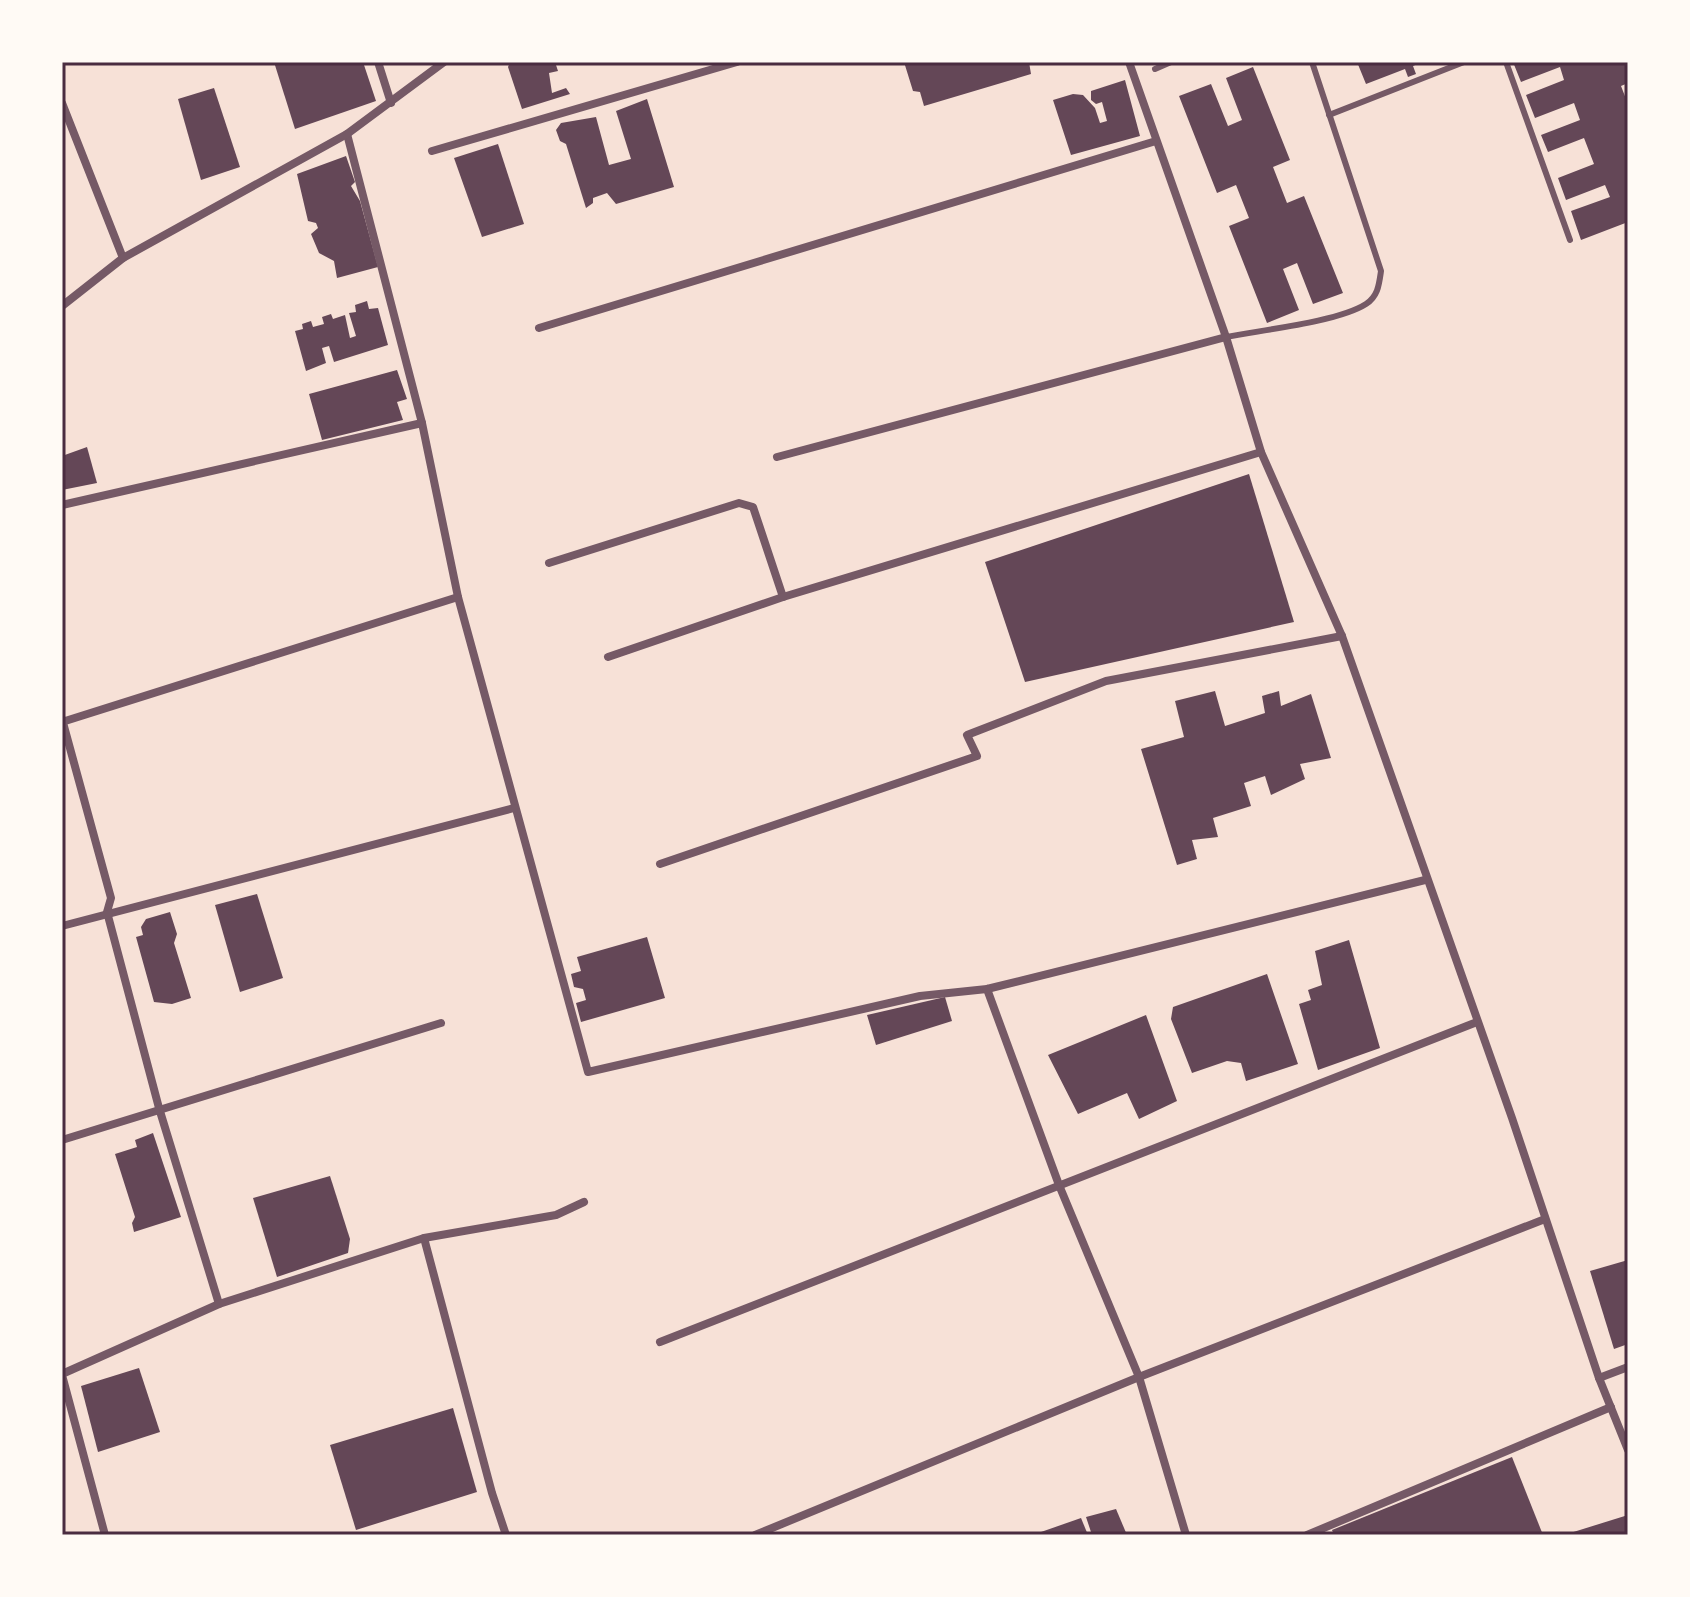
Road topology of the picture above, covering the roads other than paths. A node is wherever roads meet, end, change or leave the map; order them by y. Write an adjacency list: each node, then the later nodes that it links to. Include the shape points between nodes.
1 (378, 62): 11 (street)
2 (444, 62): 11 (street)
3 (737, 62): 15 (street)
4 (1129, 62): 14 (street)
5 (1171, 62): 9 (lane)
6 (1312, 62): 12 (lane)
7 (1464, 62): 12 (lane)
8 (1506, 62): 16 (lane)
9 (1155, 69)
10 (62, 103): 17 (street)
11 (391, 103): 13 (street)
12 (1329, 115): 20 (lane, via 1381,271 1379,289 1367,303 1346,313)
13 (347, 134): 17 (street); 21 (street)
14 (1156, 141): 19 (street); 20 (street)
15 (432, 151)
16 (1570, 240)
17 (123, 258): 18 (street)
18 (62, 306)
19 (539, 328)
20 (1226, 337): 22 (street); 23 (street)
21 (422, 423): 24 (street); 26 (street)
22 (1261, 452): 27 (street); 28 (street)
23 (777, 457)
24 (62, 505)
25 (549, 563): 27 (street, via 739,503 753,507)
26 (458, 597): 30 (street); 31 (street)
27 (783, 597): 29 (street)
28 (1342, 636): 32 (street, via 1106,681 967,735 977,756); 33 (street)
29 (608, 657)
30 (62, 721): 34 (street, via 111,898)
31 (514, 808): 34 (street); 36 (street, via 588,1072 920,996)
32 (660, 864)
33 (1425, 880): 36 (street); 37 (street)
34 (107, 912): 35 (street); 39 (street)
35 (62, 926)
36 (987, 989): 41 (street)
37 (1477, 1022): 41 (street); 43 (street)
38 (441, 1023): 39 (street)
39 (159, 1108): 40 (street); 45 (street)
40 (62, 1140)
41 (1059, 1185): 46 (street); 49 (street)
42 (584, 1202): 44 (street, via 556,1215)
43 (1545, 1219): 49 (street); 50 (street)
44 (424, 1238): 45 (street); 54 (street)
45 (219, 1304): 48 (street)
46 (660, 1342)
47 (1628, 1367): 50 (street)
48 (62, 1374): 53 (street)
49 (1139, 1377): 55 (street); 56 (street)
50 (1599, 1378): 51 (street)
51 (1611, 1407): 52 (street); 57 (street)
52 (1628, 1450)
53 (105, 1535)
54 (506, 1535)
55 (755, 1535)
56 (1186, 1535)
57 (1307, 1535)

